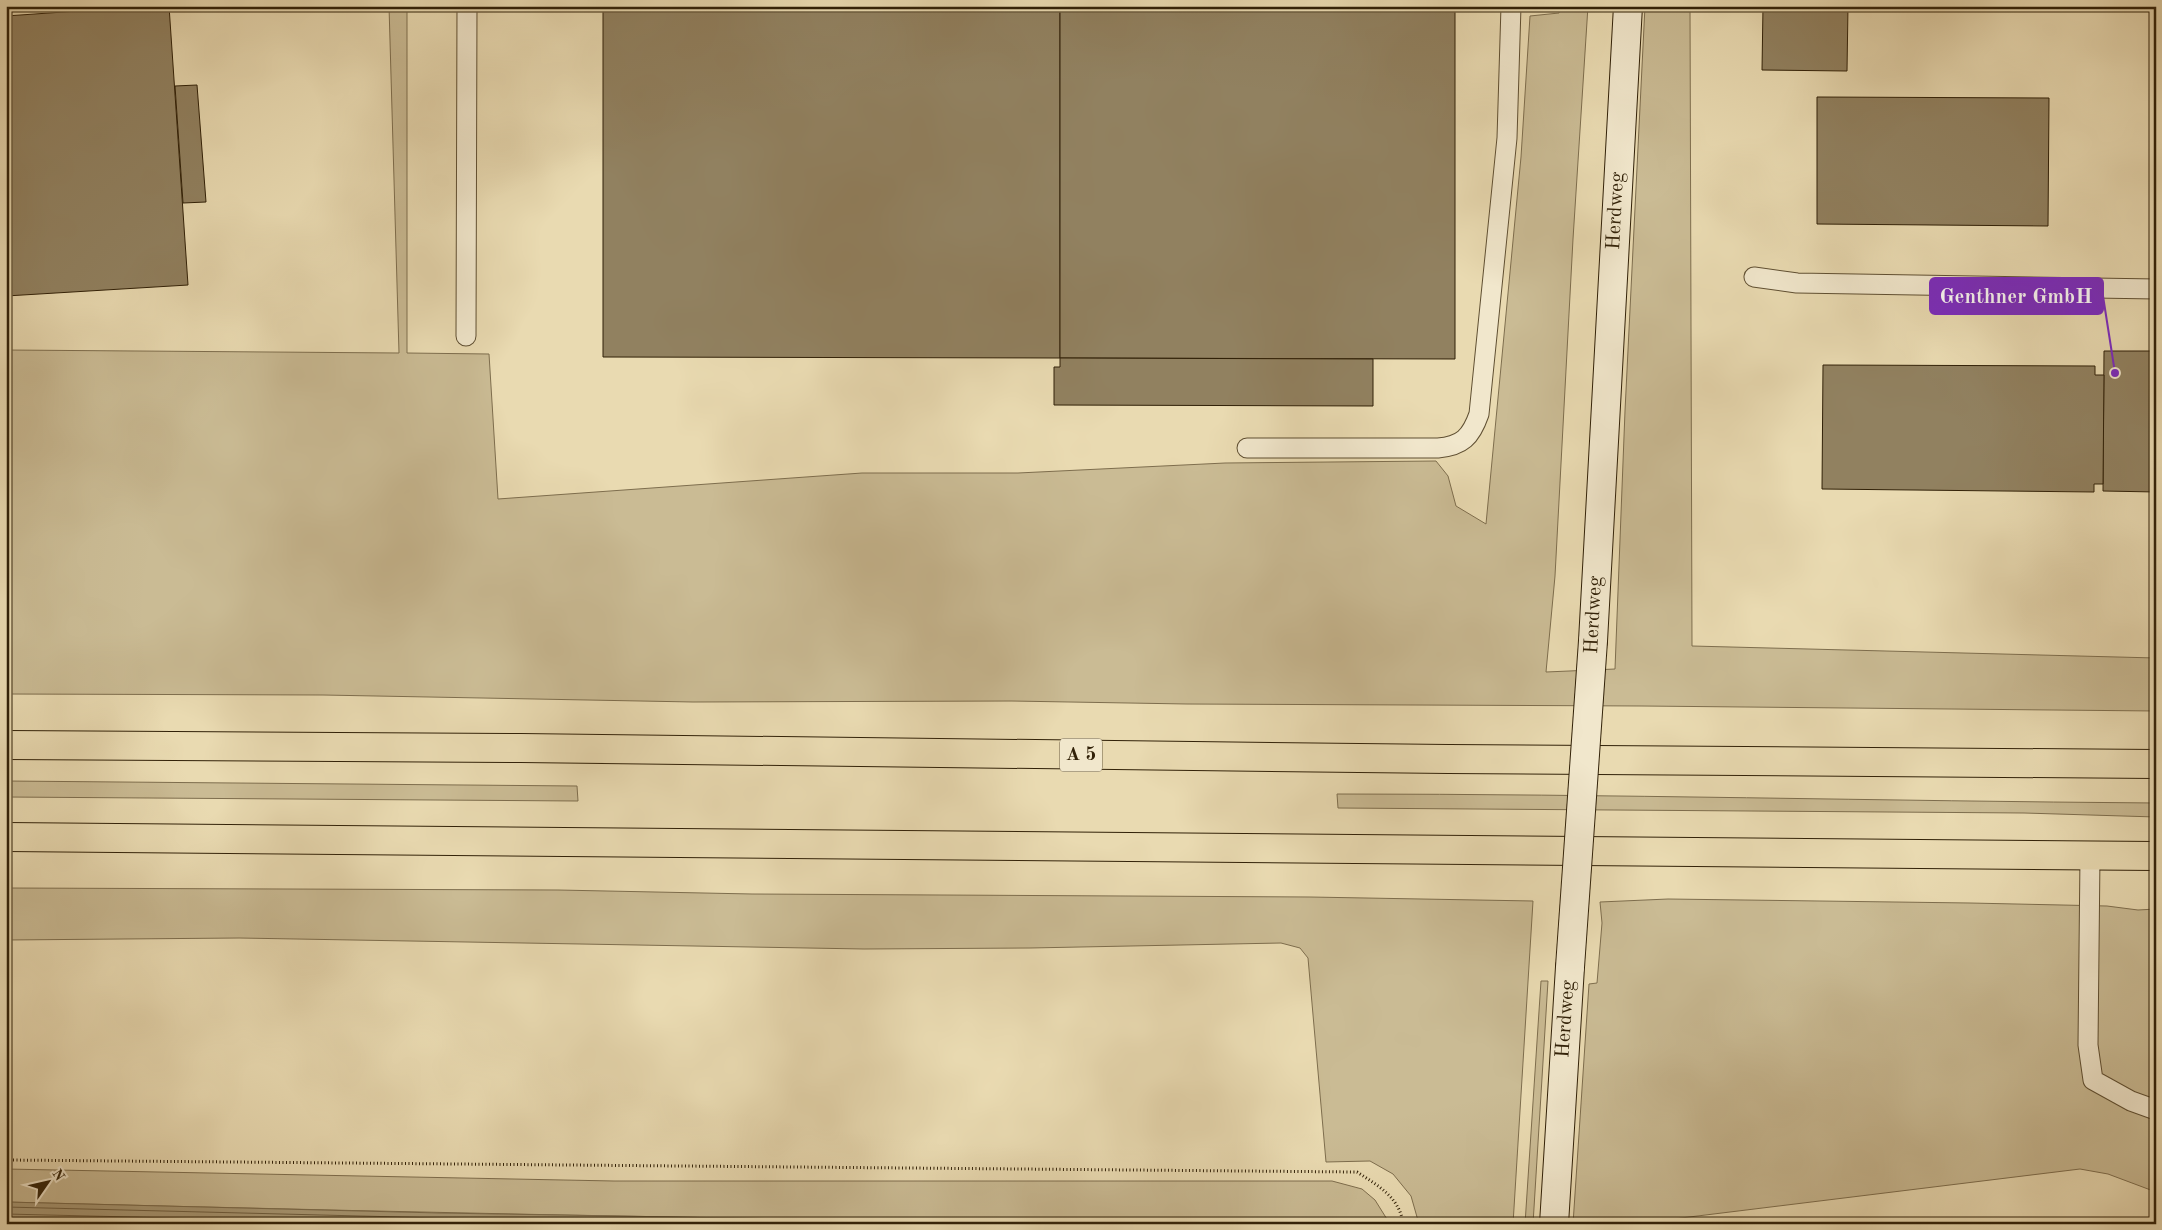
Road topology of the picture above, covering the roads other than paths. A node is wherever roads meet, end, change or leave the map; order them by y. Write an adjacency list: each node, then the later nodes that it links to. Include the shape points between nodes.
1 (467, 6): 6 (lane)
2 (1511, 6): 7 (lane, via 1507,138 1479,414 1474,430 1450,447 1438,448)
3 (1628, 6): 14 (main road, Herdweg, bridge, via 1592,641)
4 (1754, 277): 5 (lane, via 1798,283)
5 (2156, 289)
6 (466, 336)
7 (1247, 448)
8 (6, 745): 9 (highway, A 5)
9 (2156, 764)
10 (6, 837): 11 (highway)
11 (2090, 856): 12 (highway); 13 (lane, via 2088,1045 2093,1080 2131,1101)
12 (2156, 856)
13 (2156, 1110)
14 (1554, 1224)

